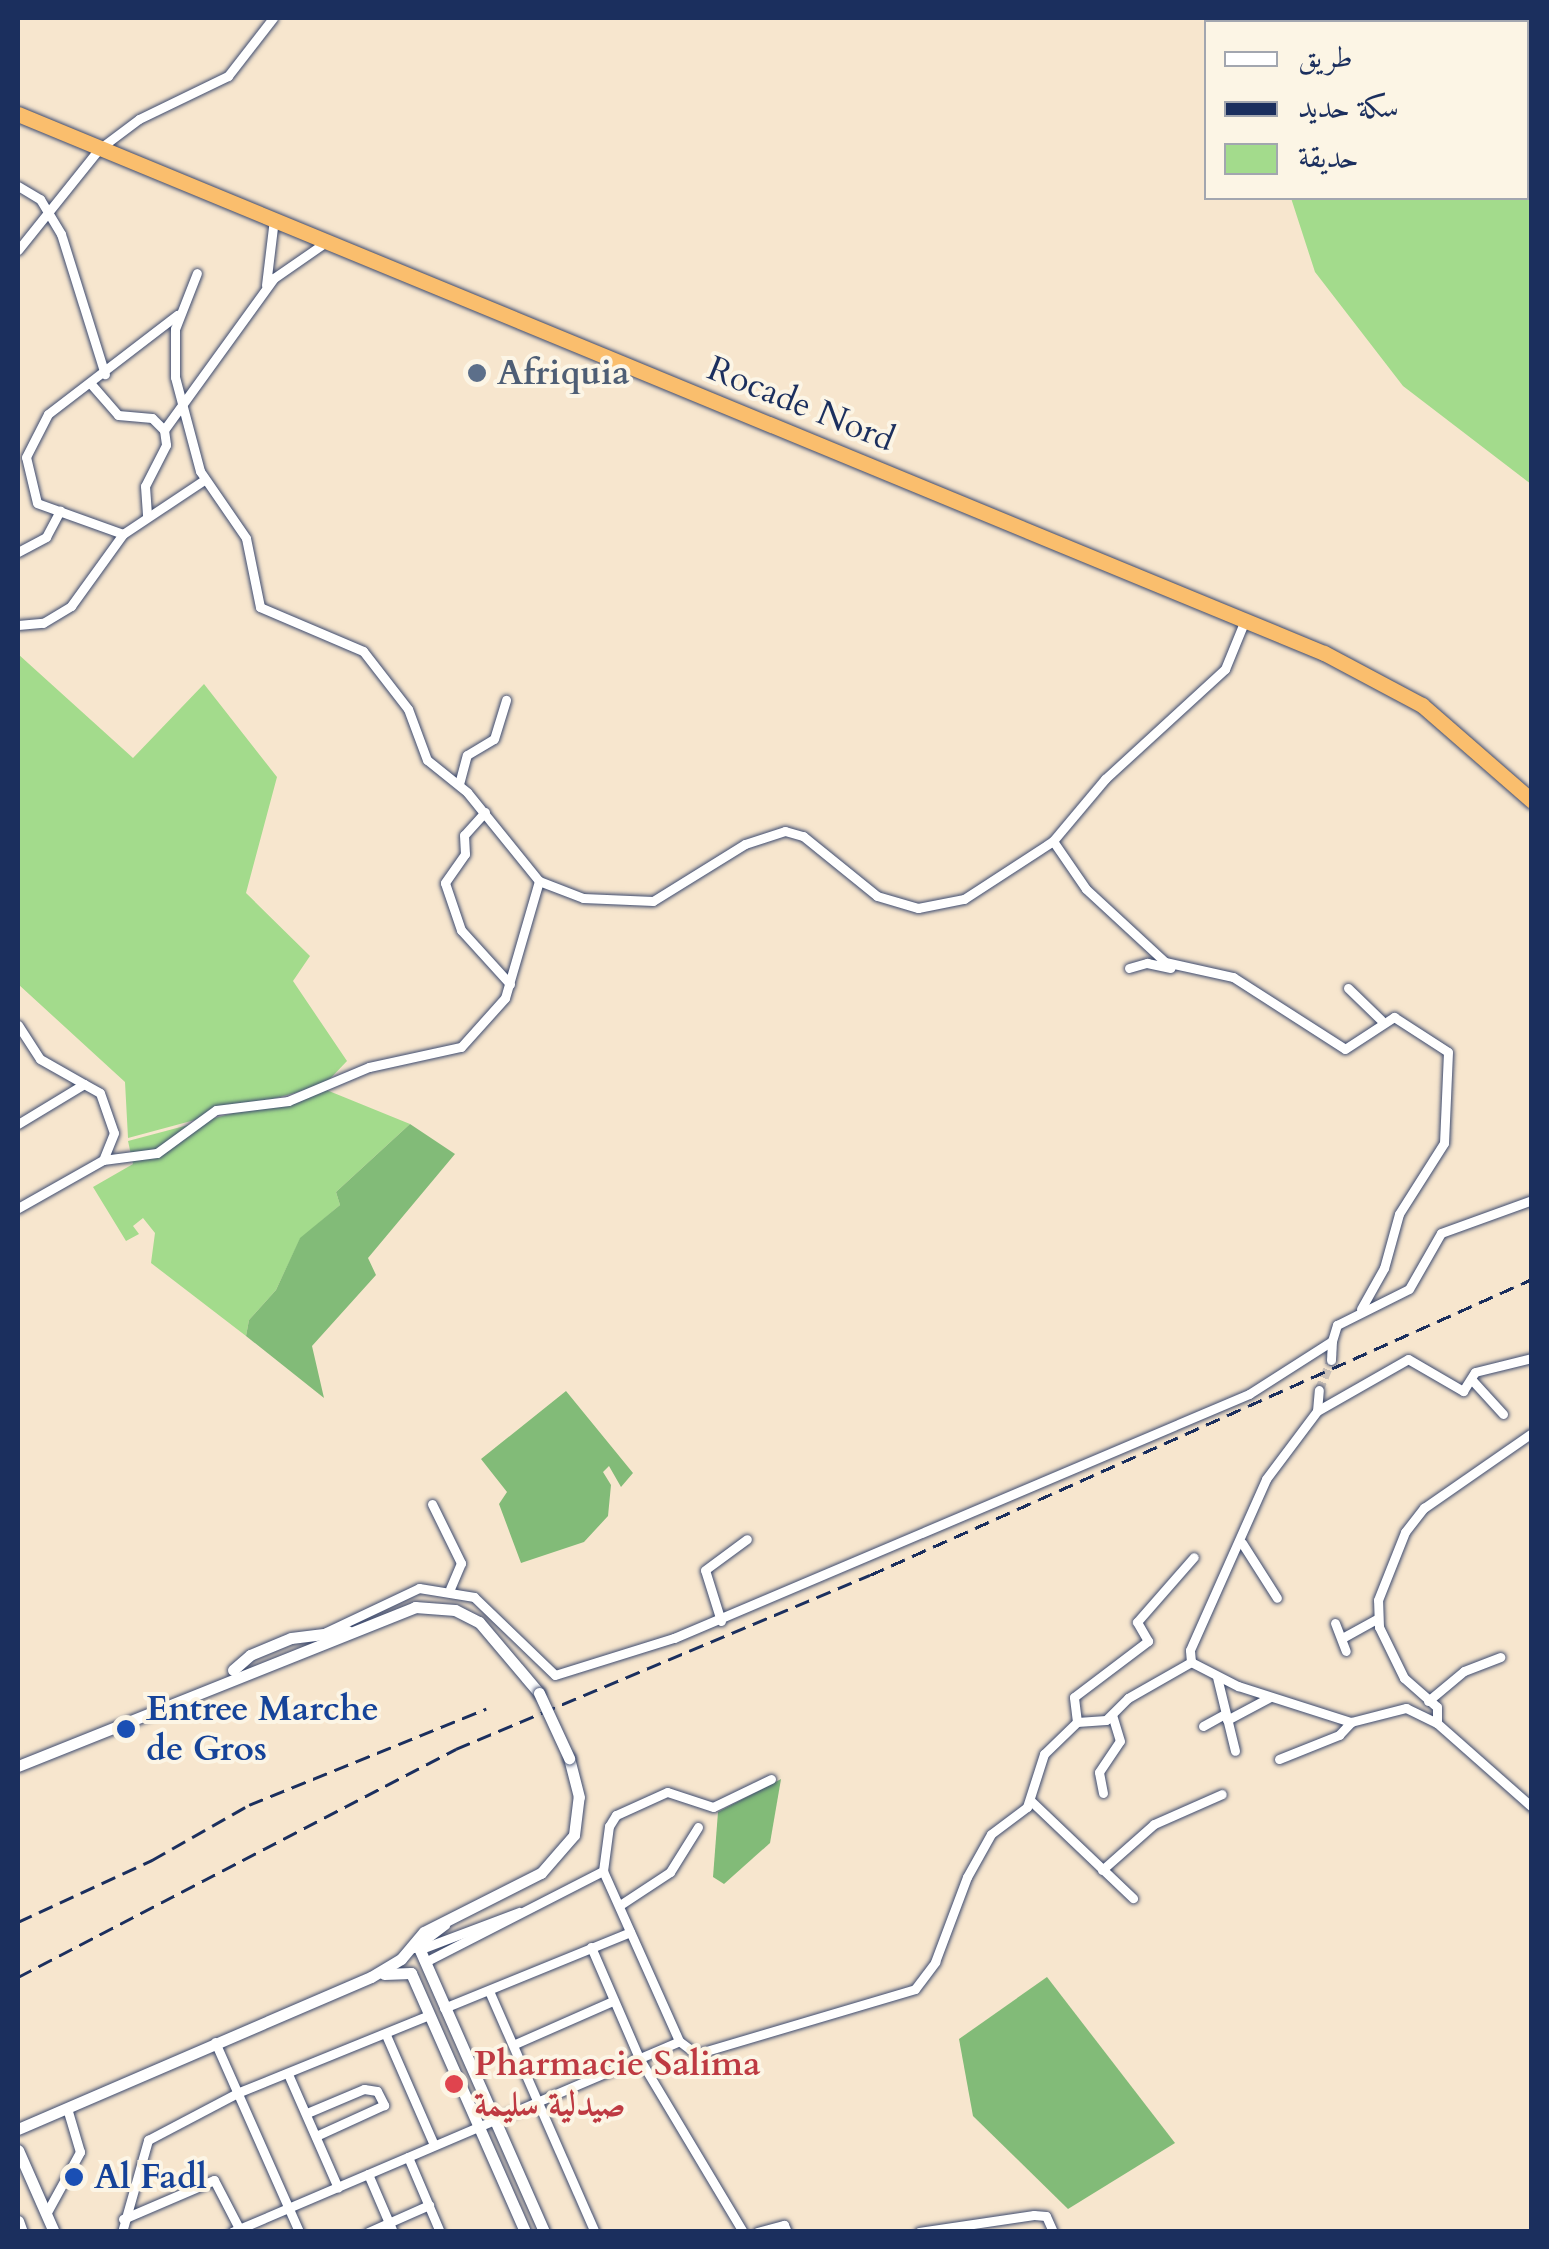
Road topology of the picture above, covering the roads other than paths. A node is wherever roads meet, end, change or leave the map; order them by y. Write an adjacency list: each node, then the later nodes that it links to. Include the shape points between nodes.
1 (272, 18): 3 (street, via 228,76 139,119)
2 (18, 114): 3 (highway, Rocade Nord)
3 (99, 149): 5 (street); 6 (highway, Rocade Nord)
4 (18, 186): 5 (street)
5 (49, 210): 8 (street); 12 (street)
6 (274, 219): 7 (highway, Rocade Nord); 10 (street)
7 (328, 242): 10 (street, via 292,260); 21 (highway, Rocade Nord)
8 (18, 250)
9 (197, 274): 11 (street)
10 (266, 288): 14 (street)
11 (180, 314): 12 (street); 14 (street, via 173,360)
12 (105, 374): 13 (street)
13 (91, 384): 15 (street, via 118,415 152,418); 17 (street, via 48,414 26,457 32,497)
14 (182, 412): 15 (street); 16 (street)
15 (164, 430): 18 (street, via 164,449 145,486)
16 (204, 480): 18 (street); 24 (street, via 242,528 260,607 363,651 408,710 427,760)
17 (60, 511): 19 (street); 20 (street, via 46,537)
18 (148, 516): 19 (street)
19 (123, 534): 22 (street, via 71,606 43,624)
20 (18, 552)
21 (1246, 618): 25 (highway, Rocade Nord, via 1422,705); 27 (street, via 1224,669 1104,779)
22 (18, 626)
23 (506, 700): 24 (street, via 494,739 467,755)
24 (459, 784): 26 (street)
25 (1532, 802)
26 (485, 812): 28 (street); 31 (street, via 464,835 466,854 444,883 461,930)
27 (1053, 841): 28 (street, via 993,885 944,906 918,908 876,896 803,836 784,831 745,844 653,901 583,898); 30 (street, via 1086,889)
28 (538, 881): 31 (street)
29 (1129, 968): 30 (street)
30 (1178, 968): 33 (street, via 1233,977 1344,1049 1365,1041)
31 (510, 984): 37 (street, via 495,1012 461,1047 369,1067 288,1101 216,1110 157,1154)
32 (1348, 988): 33 (street)
33 (1381, 1020): 40 (street, via 1394,1017 1448,1052 1451,1098 1444,1143 1399,1214 1384,1268)
34 (20, 1032): 35 (street, via 40,1059)
35 (84, 1084): 36 (street); 37 (street, via 100,1093 109,1112 114,1133)
36 (18, 1124)
37 (104, 1160): 39 (street)
38 (1532, 1200): 40 (street, via 1440,1234 1410,1289)
39 (18, 1208)
40 (1361, 1311): 41 (street, via 1337,1325)
41 (1332, 1341): 43 (street); 56 (street, via 1250,1394)
42 (1532, 1358): 44 (street, via 1504,1370 1490,1365)
43 (1331, 1360)
44 (1472, 1380): 46 (street, via 1463,1391 1408,1359); 47 (street)
45 (1319, 1390): 46 (street)
46 (1317, 1411): 51 (street, via 1266,1479 1242,1528)
47 (1504, 1414)
48 (1532, 1434): 55 (street, via 1412,1521)
49 (432, 1504): 53 (street, via 461,1563)
50 (746, 1538): 56 (street, via 705,1570)
51 (1242, 1543): 54 (street); 65 (street)
52 (1194, 1557): 74 (street, via 1137,1622 1148,1641 1074,1697)
53 (450, 1589): 56 (street, via 483,1603 555,1674); 59 (street, via 419,1588 356,1612)
54 (1277, 1598)
55 (1376, 1619): 60 (street); 70 (street, via 1404,1678)
56 (721, 1621)
57 (1335, 1623): 60 (street)
58 (351, 1631): 59 (street); 62 (street); 92 (street, bridge, via 415,1607 455,1610 512,1654 569,1758 577,1816 562,1854 531,1880)
59 (326, 1632): 62 (street); 63 (street)
60 (1344, 1636): 61 (street)
61 (1346, 1651)
62 (299, 1652): 67 (street)
63 (256, 1654): 66 (street); 67 (street)
64 (1500, 1656): 70 (street, via 1464,1670)
65 (1190, 1662): 68 (street); 72 (street, via 1128,1698)
66 (246, 1667): 67 (street); 80 (street)
67 (264, 1667)
68 (1216, 1676): 69 (street); 73 (street)
69 (1270, 1697): 73 (street); 75 (street)
70 (1429, 1698): 71 (street); 76 (street, via 1440,1711)
71 (1423, 1714): 75 (street, via 1406,1708); 76 (street)
72 (1112, 1716): 74 (street); 82 (street, via 1120,1741 1099,1772)
73 (1225, 1717): 77 (street); 78 (street)
74 (1077, 1722): 84 (street, via 1044,1754)
75 (1351, 1722): 79 (street, via 1339,1734)
76 (1437, 1723): 85 (street)
77 (1203, 1726)
78 (1235, 1751)
79 (1279, 1759)
80 (18, 1766)
81 (771, 1779): 88 (street, via 713,1807 672,1790 616,1815)
82 (1103, 1793)
83 (1222, 1794): 87 (street, via 1154,1824)
84 (1030, 1800): 87 (street); 103 (street, via 991,1834 967,1877 936,1962 915,1989 711,2054 696,2054)
85 (1532, 1806)
86 (698, 1827): 90 (street, via 670,1872)
87 (1102, 1870): 89 (street)
88 (603, 1871): 90 (street); 91 (street)
89 (1133, 1898)
90 (620, 1904): 93 (street)
91 (521, 1912): 95 (street); 97 (street)
92 (444, 1924): 95 (street); 96 (street, via 416,1937)
93 (630, 1932): 94 (street); 103 (street)
94 (591, 1947): 98 (street); 99 (street)
95 (420, 1949): 96 (street); 97 (street)
96 (406, 1963): 97 (street); 101 (street); 104 (street)
97 (426, 1964): 100 (street)
98 (490, 1990): 100 (street); 105 (street)
99 (613, 2001): 105 (street); 106 (street)
100 (444, 2008): 112 (street)
101 (429, 2015): 102 (street); 113 (street)
102 (386, 2035): 107 (street); 116 (street)
103 (678, 2041): 106 (street)
104 (216, 2042): 108 (street); 110 (street)
105 (515, 2044): 109 (street)
106 (639, 2058): 109 (street); 138 (street)
107 (288, 2074): 108 (street); 111 (street)
108 (237, 2093): 122 (street); 124 (street, via 148,2140)
109 (539, 2101): 112 (street); 137 (street)
110 (67, 2108): 114 (street); 123 (street, via 80,2152)
111 (307, 2114): 115 (street); 115 (street, via 364,2089 377,2090 384,2105)
112 (493, 2120): 113 (street); 136 (street)
113 (478, 2125): 116 (street); 135 (street)
114 (18, 2129)
115 (316, 2136): 120 (street)
116 (434, 2145): 118 (street)
117 (18, 2150): 123 (street)
118 (408, 2157): 119 (street); 121 (street)
119 (368, 2174): 120 (street); 126 (street)
120 (338, 2188): 122 (street)
121 (429, 2205): 126 (street); 134 (street)
122 (288, 2208): 128 (street); 132 (street)
123 (46, 2214): 130 (street)
124 (123, 2219): 128 (street, via 214,2180); 131 (street)
125 (18, 2221): 129 (street)
126 (391, 2227): 133 (street)
127 (786, 2228): 139 (street)
128 (238, 2230)
129 (22, 2232)
130 (54, 2232)
131 (122, 2232)
132 (298, 2232)
133 (368, 2232)
134 (440, 2232)
135 (525, 2232)
136 (544, 2232)
137 (595, 2232)
138 (744, 2232)
139 (757, 2232)
140 (919, 2232): 141 (street, via 1034,2215 1046,2216)
141 (1053, 2232)

